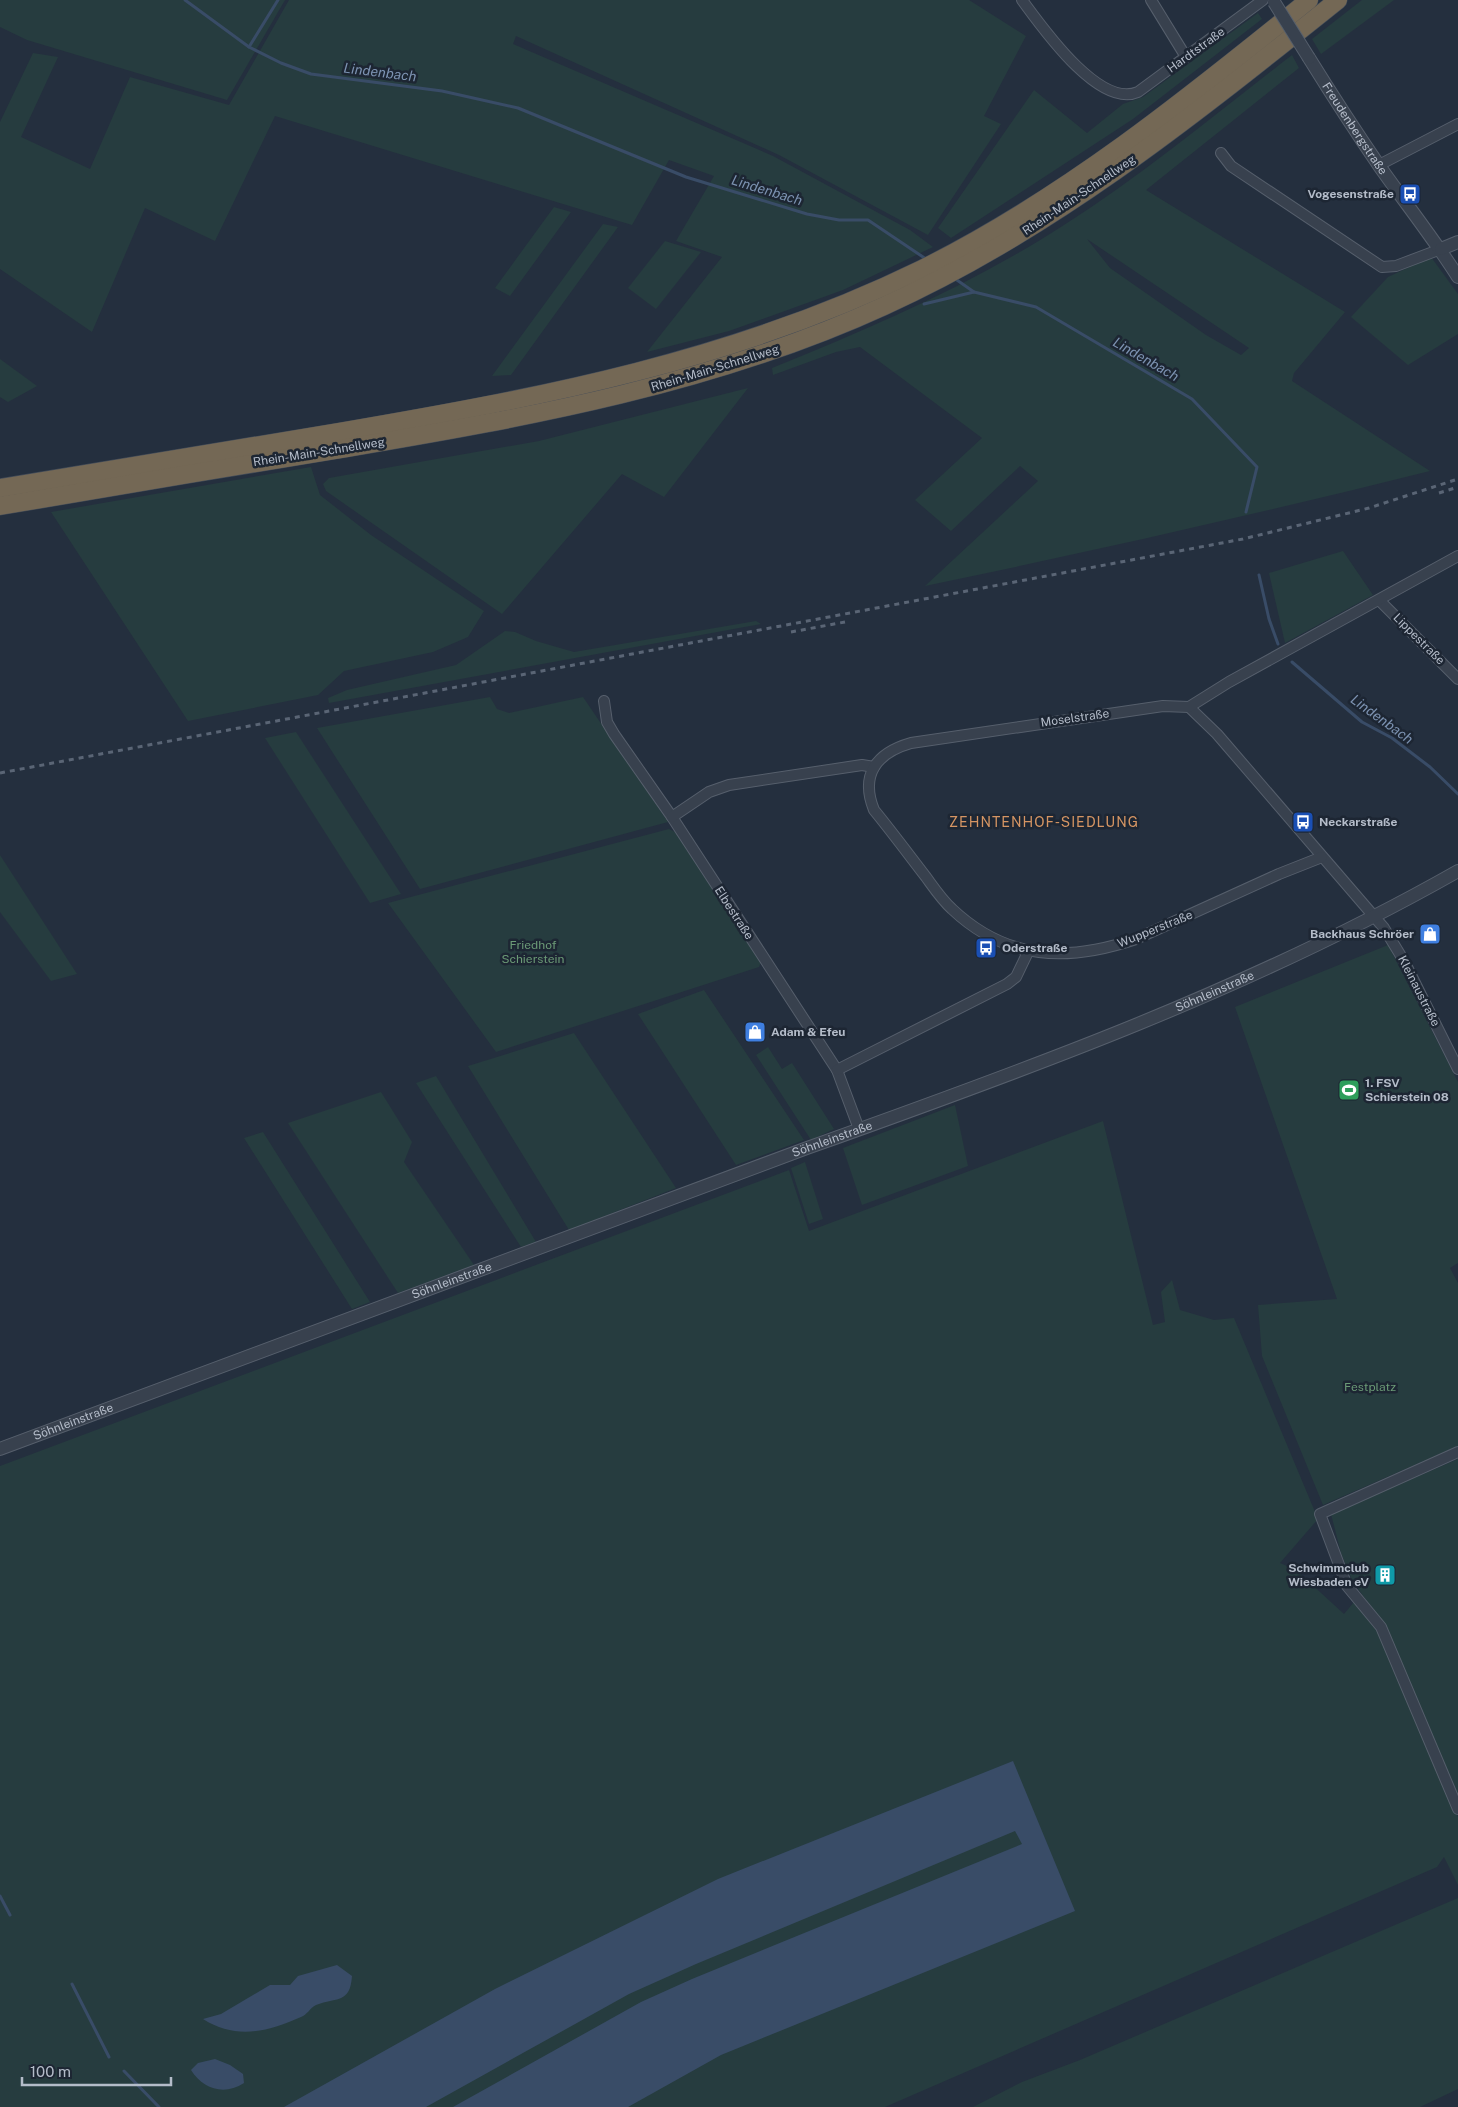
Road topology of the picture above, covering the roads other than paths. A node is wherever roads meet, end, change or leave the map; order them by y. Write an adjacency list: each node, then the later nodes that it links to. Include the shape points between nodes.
1 (1022, 0): 6 (street, Hardtstraße, via 1068,58 1100,83 1126,96 1138,92)
2 (1151, 0): 6 (street)
3 (1309, 0): 11 (highway, Rhein-Main-Schnellweg, via 1192,93)
4 (1338, 0): 11 (highway, Rhein-Main-Schnellweg, via 1114,174 1025,232)
5 (1270, 1): 6 (street, Hardtstraße); 9 (street, Freudenbergstraße, bridge)
6 (1186, 57)
7 (1458, 124): 9 (street)
8 (1221, 153): 12 (street, via 1231,166 1382,267 1396,266)
9 (1379, 165): 12 (street, Freudenbergstraße)
10 (1458, 242): 12 (street)
11 (975, 250): 13 (highway, Rhein-Main-Schnellweg)
12 (1441, 250): 14 (street, Freudenbergstraße)
13 (928, 276): 15 (highway, Rhein-Main-Schnellweg, via 698,357 610,380 413,419); 16 (highway, Rhein-Main-Schnellweg, via 834,328 786,346 633,392 445,431)
14 (1458, 277)
15 (0, 488)
16 (0, 506)
17 (1458, 556): 18 (street)
18 (1379, 600): 19 (street, Lippestraße); 21 (street, via 1228,682)
19 (1458, 679)
20 (604, 701): 23 (street, Elbestraße, via 611,728)
21 (1189, 707): 22 (street, Moselstraße, via 1154,707 911,743 888,753); 24 (street, via 1217,734)
22 (874, 767): 23 (street, via 862,765 729,785 709,792); 27 (street, Wupperstraße, via 868,784 874,810 944,900 980,932)
23 (672, 818): 29 (street, Elbestraße)
24 (1322, 857): 26 (street); 27 (street, Wupperstraße, via 1116,946 1080,953)
25 (1458, 871): 26 (street, Söhnleinstraße)
26 (1375, 916): 28 (street, Kleinaustraße, via 1398,949); 30 (street, Söhnleinstraße, via 1171,1012)
27 (1028, 952): 29 (street, via 1016,977 1007,984)
28 (1458, 1069)
29 (837, 1070): 30 (street, Elbestraße)
30 (859, 1129): 31 (street, Söhnleinstraße)
31 (21, 1441): 32 (street, Söhnleinstraße); 33 (street, Söhnleinstraße)
32 (0, 1442)
33 (0, 1449)
34 (1458, 1452): 35 (street, via 1320,1514 1348,1586 1381,1627)
35 (1458, 1809)

